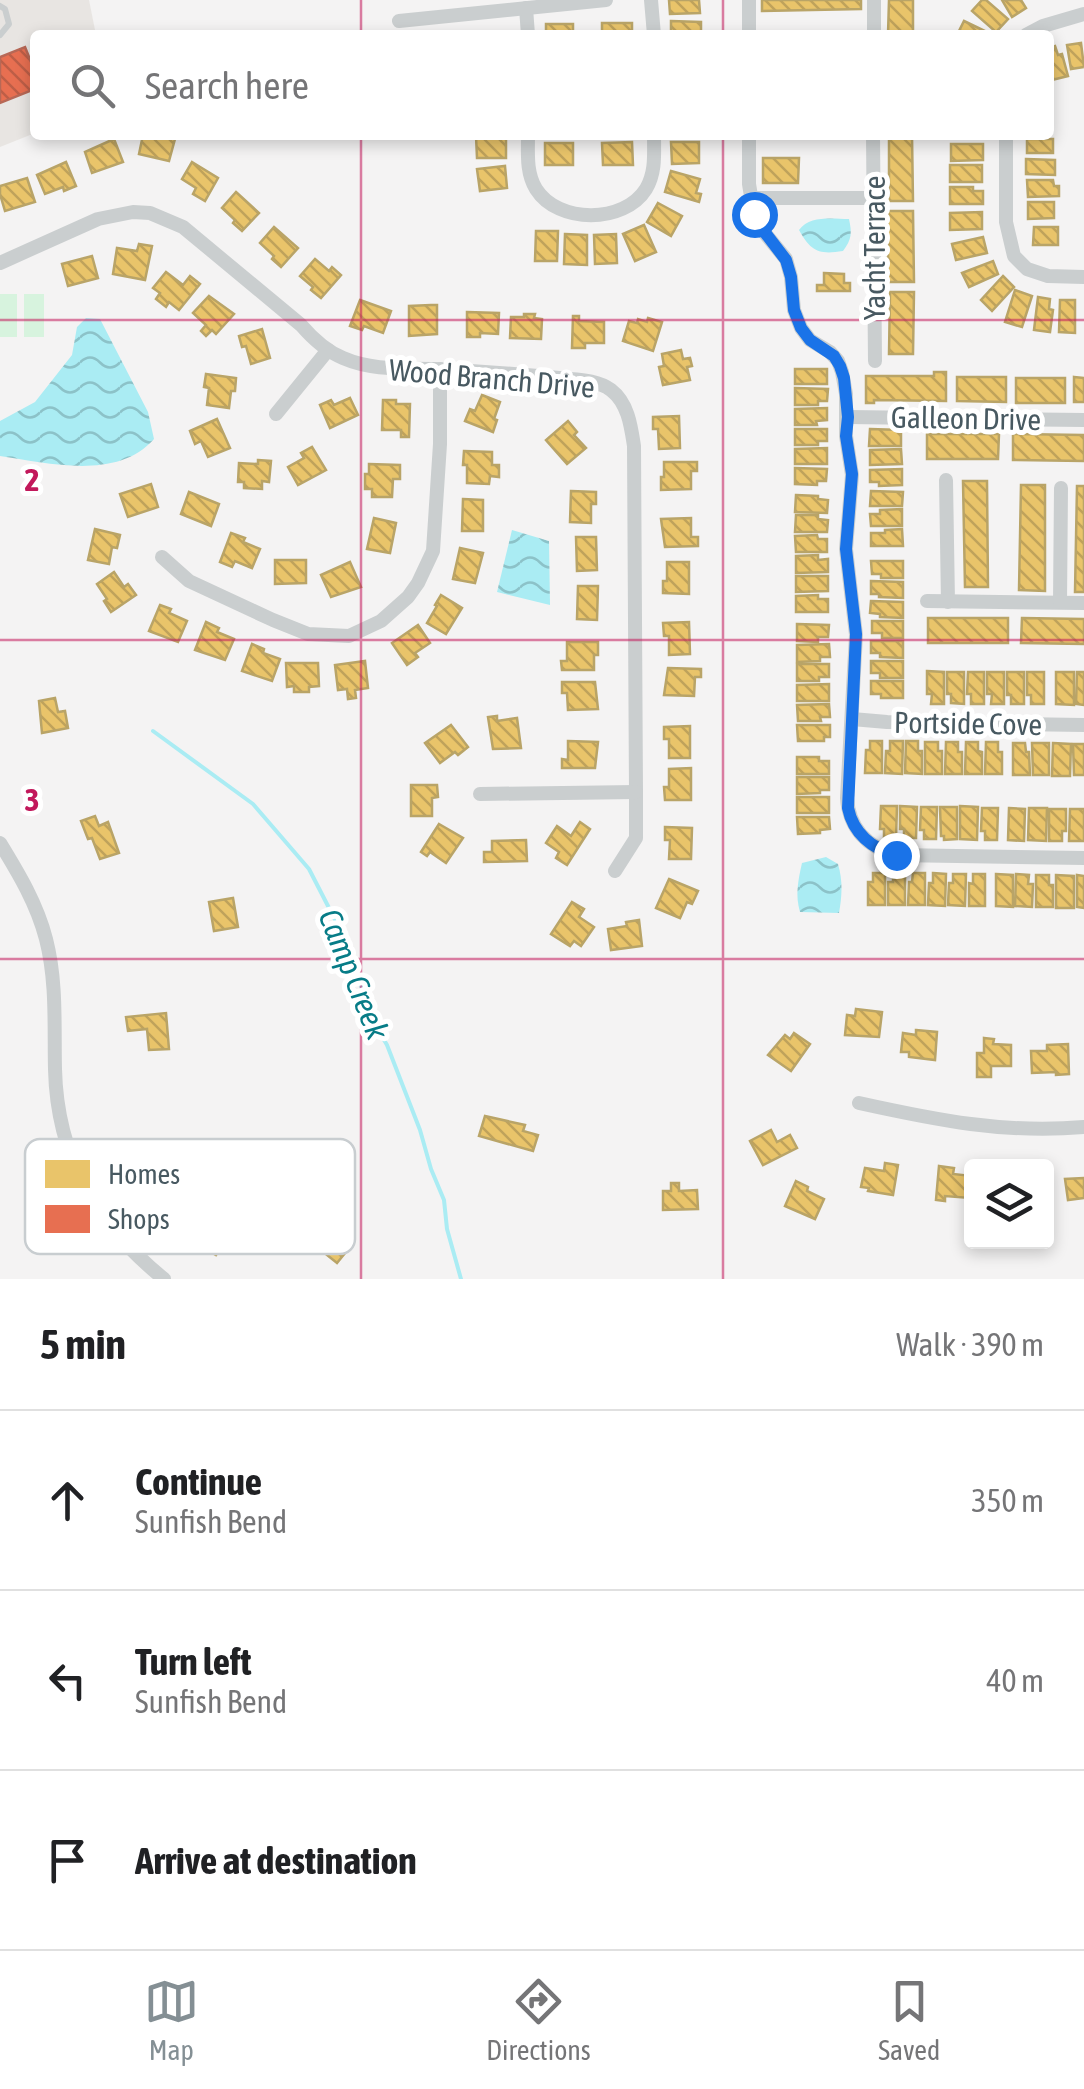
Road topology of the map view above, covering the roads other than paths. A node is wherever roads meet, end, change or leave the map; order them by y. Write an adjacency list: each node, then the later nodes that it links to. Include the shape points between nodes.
1 (606, 0): 6 (street)
2 (651, 0): 10 (street)
3 (749, 0): 11 (street)
4 (874, 0): 12 (street)
5 (0, 6): 14 (lane, via 9,24)
6 (526, 8): 8 (street); 9 (street)
7 (1084, 14): 13 (street)
8 (399, 20)
9 (528, 30)
10 (654, 30)
11 (749, 30)
12 (874, 30)
13 (1035, 30)
14 (0, 35)
15 (528, 140): 16 (street, via 530,172 540,194 560,210 596,214 622,209 641,195 652,174)
16 (654, 140)
17 (749, 140): 20 (street)
18 (874, 140): 21 (street, Yacht Terrace)
19 (1006, 140): 23 (street, via 1006,222 1014,256 1048,276)
20 (750, 198): 21 (street); 28 (street, via 759,224 788,264 801,328 840,366)
21 (874, 198): 25 (street, Yacht Terrace)
22 (0, 263): 24 (street, Wood Branch Drive, via 98,219 150,214 183,227)
23 (1084, 277)
24 (328, 350): 26 (street, Wood Branch Drive, via 376,367); 27 (street)
25 (874, 361)
26 (440, 370): 32 (street, via 432,551 408,598 381,621 349,636 308,634 189,582); 39 (street, Wood Branch Drive, via 598,382 623,406 634,446)
27 (276, 414)
28 (848, 417): 29 (street, Galleon Drive); 37 (street, via 846,549 856,634)
29 (1084, 420)
30 (946, 480): 34 (street)
31 (1060, 488): 35 (street)
32 (162, 557)
33 (927, 602): 34 (street)
34 (948, 602): 35 (street)
35 (1060, 602): 36 (street)
36 (1084, 603)
37 (852, 719): 38 (street, Portside Cove); 42 (street, via 848,814 876,848 904,856)
38 (1084, 725)
39 (636, 792): 40 (street); 43 (street, Wood Branch Drive, via 636,838)
40 (480, 794)
41 (0, 843): 46 (street, via 46,939)
42 (1084, 858)
43 (615, 872)
44 (859, 1103): 45 (street, via 993,1127)
45 (1084, 1127)
46 (65, 1139)
47 (134, 1254): 48 (street)
48 (164, 1279)

